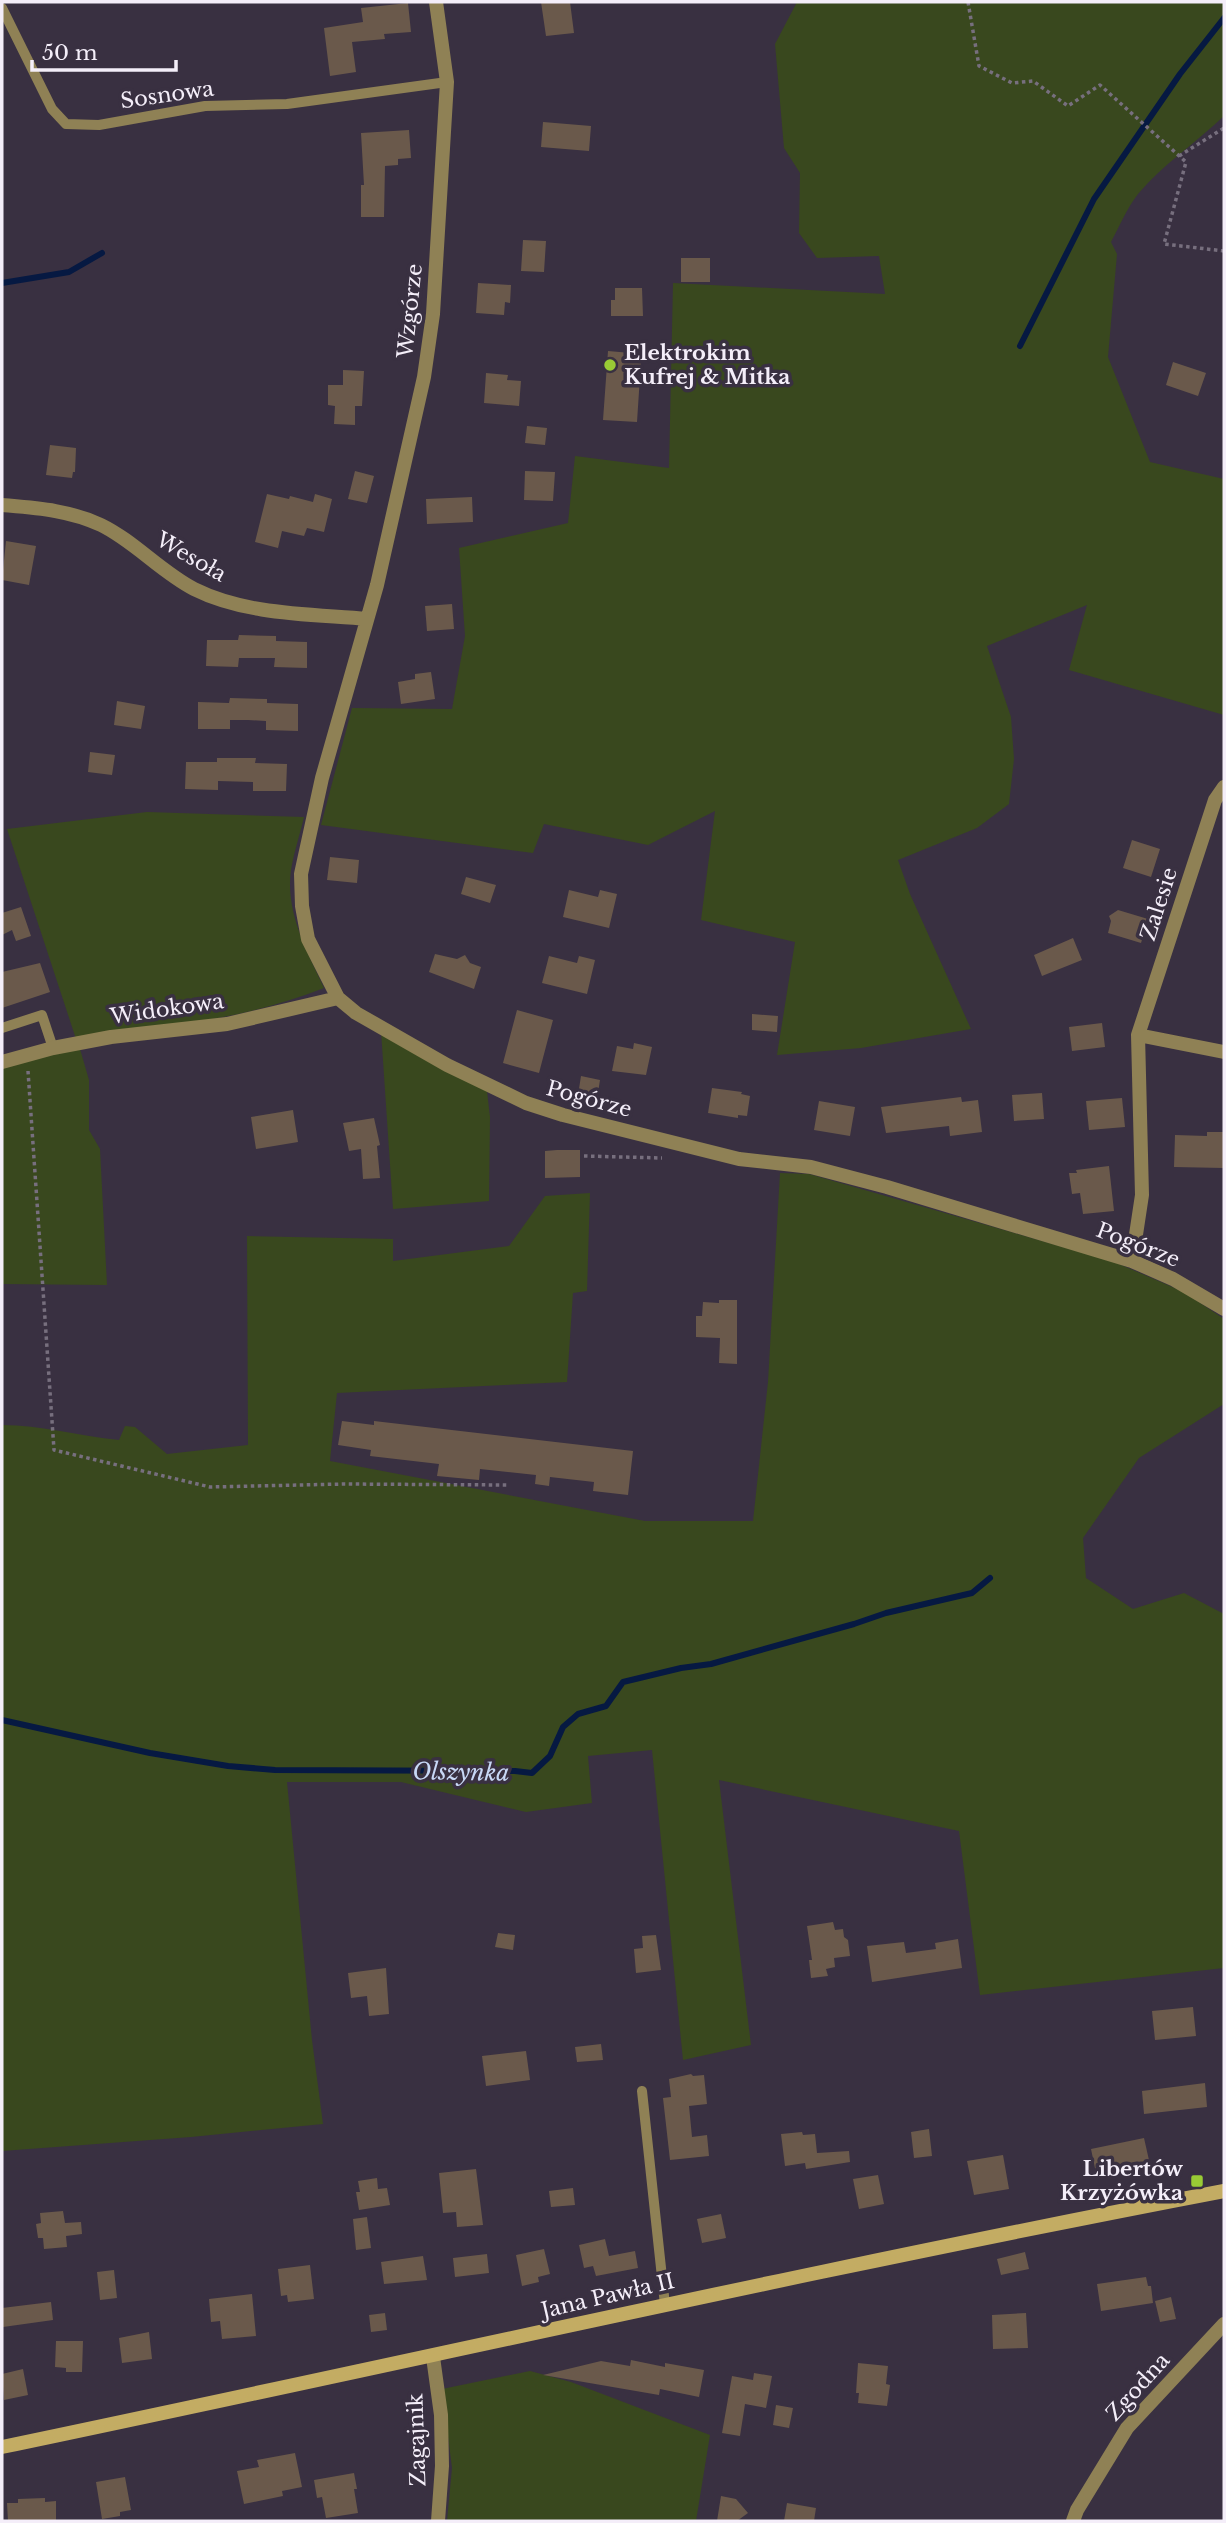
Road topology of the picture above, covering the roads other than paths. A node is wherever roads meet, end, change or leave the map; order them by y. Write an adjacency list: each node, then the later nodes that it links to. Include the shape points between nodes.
1 (436, 2): 3 (street, Wzgórze)
2 (2, 8): 3 (lane, Sosnowa, via 52,109 66,124 99,125 205,106 286,104)
3 (447, 82): 5 (street, Wzgórze, via 433,314 424,377)
4 (2, 505): 5 (street, Wesoła, via 60,511 102,526 193,588 224,601 283,612)
5 (367, 619): 7 (street, Pogórze, via 322,778 301,874 308,939)
6 (1224, 788): 9 (street, Zalesie, via 1215,800)
7 (338, 998): 10 (street, Widokowa, via 227,1024); 13 (street, Pogórze, via 447,1065 550,1111 738,1159 811,1167)
8 (2, 1028): 10 (lane, via 42,1014)
9 (1138, 1035): 11 (street); 13 (street, Zalesie, via 1142,1195)
10 (53, 1048): 12 (street, Widokowa)
11 (1224, 1052)
12 (2, 1062)
13 (1132, 1261): 14 (street, Pogórze)
14 (1224, 1309)
15 (642, 2091): 17 (lane)
16 (1224, 2191): 17 (street, Jana Pawła II)
17 (665, 2305): 19 (street, Jana Pawła II)
18 (1224, 2324): 22 (street, Zgodna, via 1127,2428)
19 (433, 2357): 20 (street, Jana Pawła II); 21 (street, Zagajnik, via 441,2415)
20 (2, 2447)
21 (438, 2521)
22 (1073, 2521)

